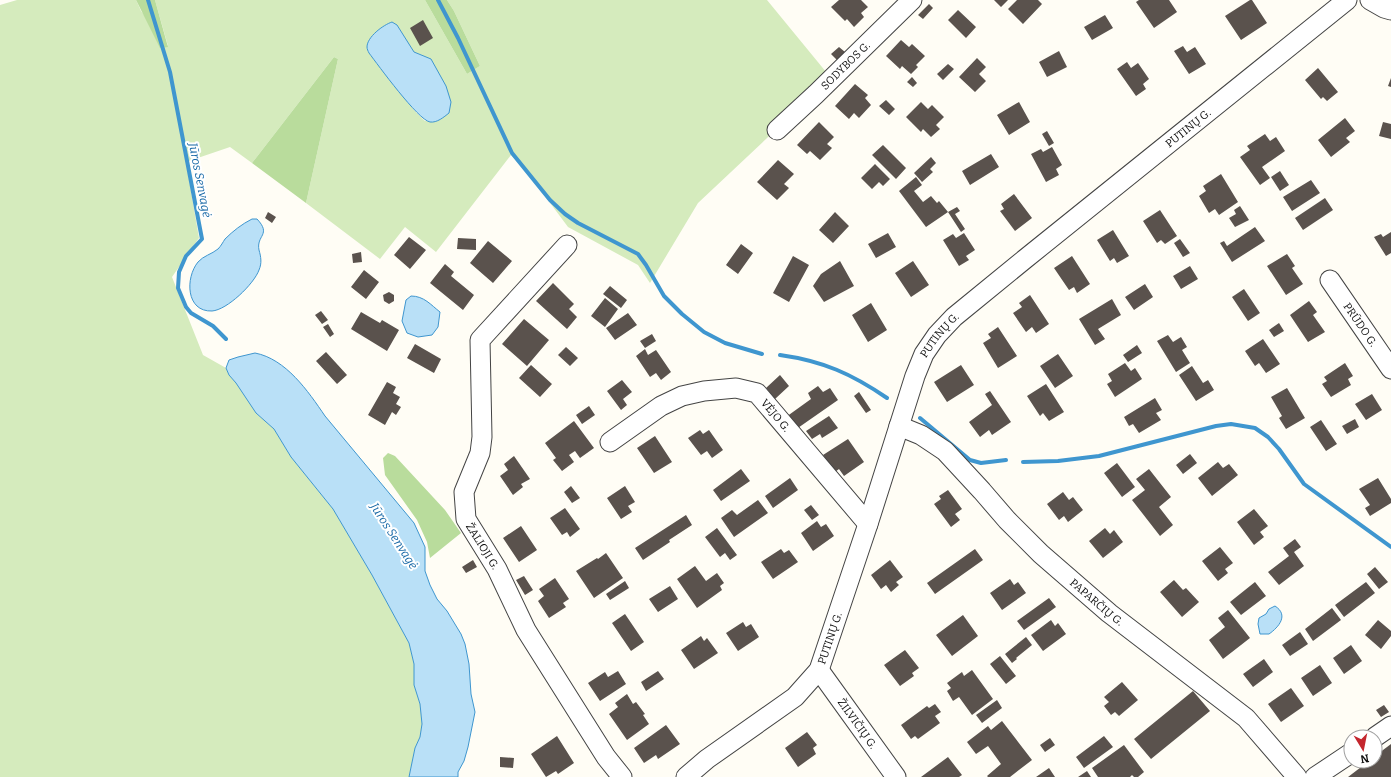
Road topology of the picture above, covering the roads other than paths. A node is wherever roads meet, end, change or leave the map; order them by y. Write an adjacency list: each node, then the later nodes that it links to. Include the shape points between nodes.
1 (912, 0): 5 (street, SODYBOS G.)
2 (1348, 0): 9 (street, PUTINŲ G., via 1025,258 954,318 937,335 924,354)
3 (1370, 0): 4 (street)
4 (1391, 10)
5 (777, 130)
6 (567, 245): 14 (street, ŽALIOJI G., via 480,340 482,437 480,453 464,492 464,506 466,519 497,570 526,630 606,757)
7 (1330, 280): 8 (street, PRŪDO G.)
8 (1391, 369)
9 (899, 426): 11 (street, PUTINŲ G.); 17 (street, PAPARČIŲ G., via 921,435 945,451 1041,554 1109,613 1246,718)
10 (610, 442): 11 (street, VĖJO G., via 661,406 682,396 736,388 757,393)
11 (868, 524): 12 (street, PUTINŲ G.)
12 (819, 670): 15 (street, PUTINŲ G., via 796,697 707,759); 16 (street, ŽILVIČIŲ G.)
13 (1343, 758): 18 (street)
14 (622, 777)
15 (686, 777)
16 (896, 777)
17 (1297, 777)
18 (1315, 777)

